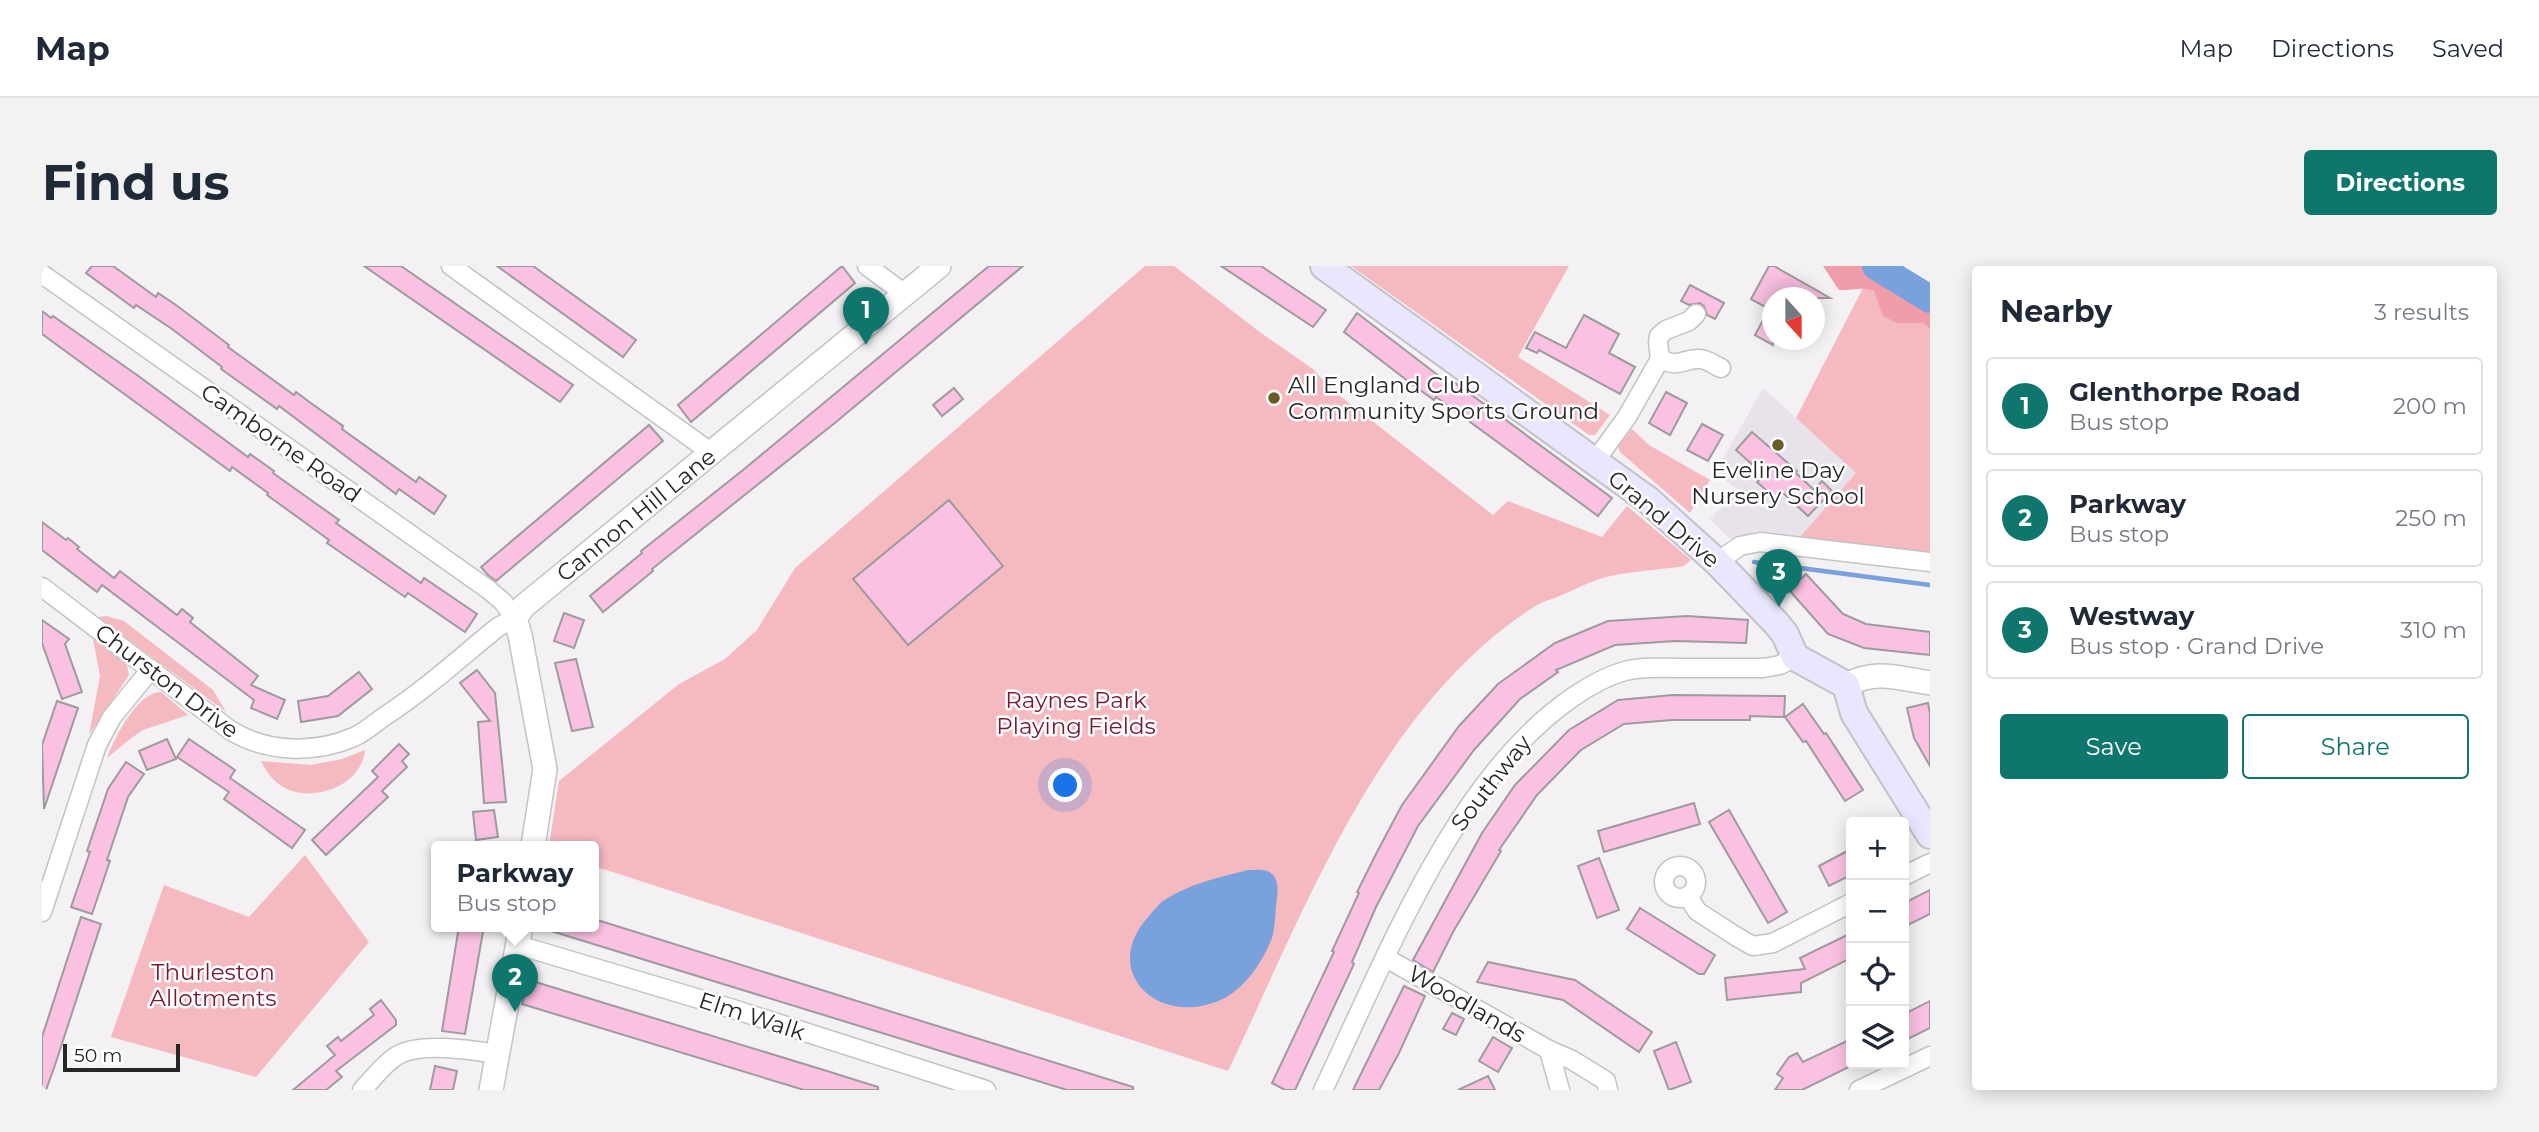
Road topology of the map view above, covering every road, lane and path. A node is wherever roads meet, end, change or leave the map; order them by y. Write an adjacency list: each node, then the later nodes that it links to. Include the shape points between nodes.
1 (452, 266): 10 (street)
2 (867, 266): 6 (street)
3 (939, 266): 6 (street, Cannon Hill Lane)
4 (1324, 266): 11 (main road, Grand Drive)
5 (42, 274): 15 (street, Camborne Road, via 489,590)
6 (905, 294): 10 (street, Cannon Hill Lane)
7 (1696, 314): 8 (street, via 1660,336)
8 (1660, 359): 9 (street, via 1679,364 1703,359); 11 (street)
9 (1721, 368)
10 (712, 453): 15 (street, Cannon Hill Lane)
11 (1595, 461): 12 (main road, Grand Drive, via 1648,500)
12 (1717, 562): 13 (street, via 1740,546 1760,542); 16 (main road, Grand Drive, via 1776,623)
13 (1930, 562)
14 (42, 587): 17 (street, Churston Drive)
15 (514, 618): 17 (street, Churston Drive, via 498,626 404,704 356,735 317,747 277,748 244,739); 21 (street, via 545,769)
16 (1795, 657): 19 (main road); 28 (street, Southway, via 1763,668 1625,671 1561,705 1499,767 1445,843)
17 (151, 670): 26 (street, via 103,730)
18 (1930, 683): 19 (street, via 1876,675)
19 (1846, 685): 20 (main road, via 1854,713)
20 (1930, 835)
21 (534, 841)
22 (1930, 863): 23 (street)
23 (1909, 874)
24 (1688, 896): 25 (street, via 1697,911 1753,946 1773,943)
25 (1846, 906)
26 (42, 912)
27 (519, 936): 30 (street); 34 (street, Elm Walk)
28 (1385, 958): 29 (street, Woodlands); 35 (street, Southway)
29 (1549, 1051): 36 (street, Woodlands); 37 (street, Woodlands, via 1606,1081)
30 (496, 1054): 32 (street, via 455,1049 411,1051 391,1060); 33 (street)
31 (1930, 1056): 38 (street)
32 (362, 1090)
33 (491, 1090)
34 (986, 1090)
35 (1323, 1090)
36 (1560, 1090)
37 (1608, 1090)
38 (1859, 1090)

